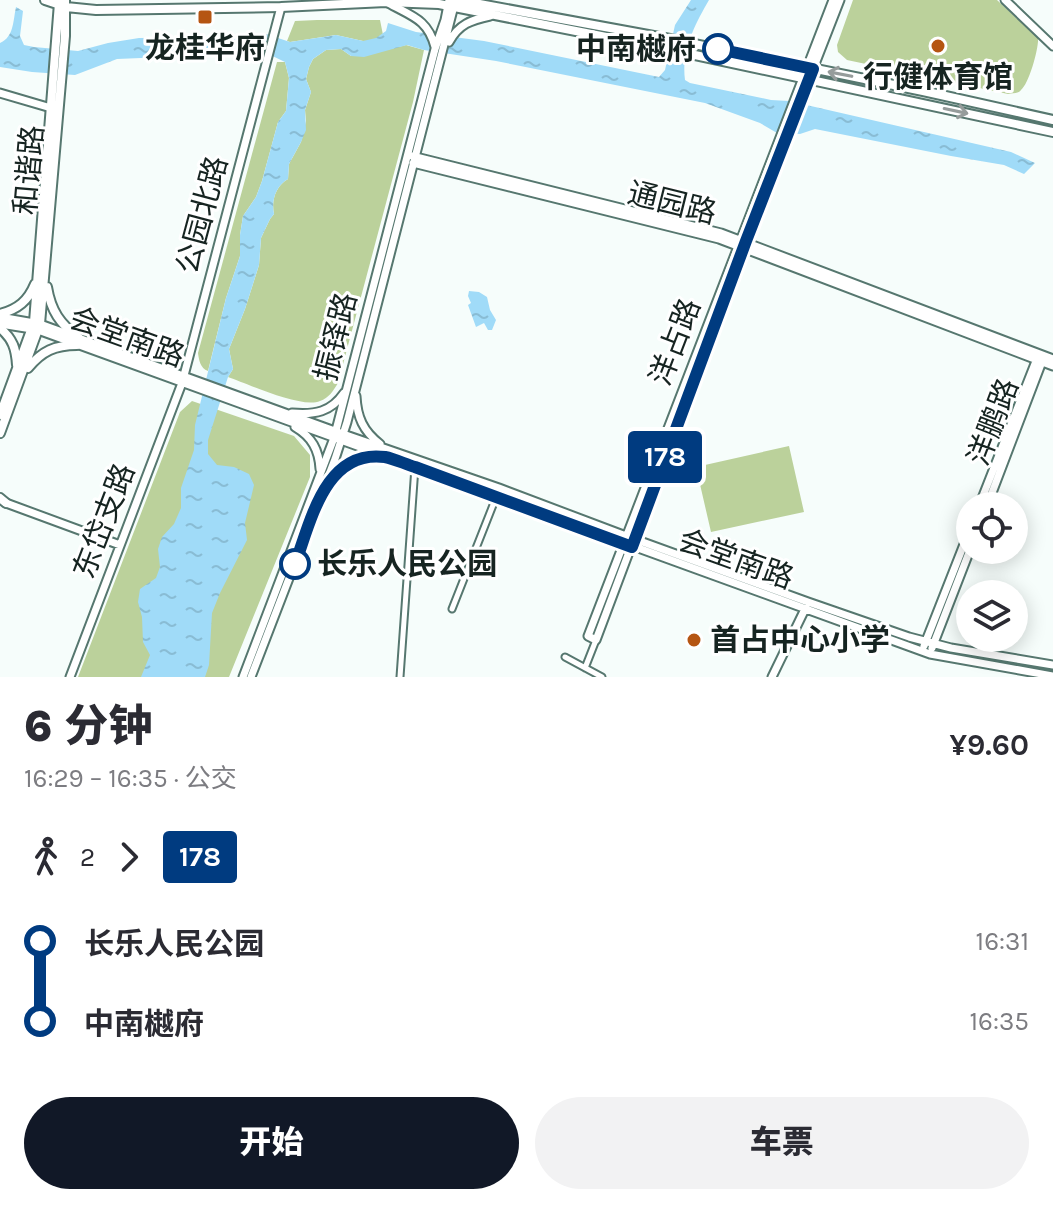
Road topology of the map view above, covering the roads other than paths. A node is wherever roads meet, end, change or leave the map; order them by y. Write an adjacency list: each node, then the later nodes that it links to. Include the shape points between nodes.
1 (45, 0): 7 (main road)
2 (483, 0): 10 (main road)
3 (833, 0): 14 (main road, 洋占路)
4 (840, 0): 14 (main road, 洋占路)
5 (1005, 0): 11 (main road)
6 (386, 2): 8 (main road); 9 (main road); 13 (main road, via 421,21)
7 (63, 3): 9 (main road, via 96,10); 15 (main road, 和谐路)
8 (453, 3): 10 (main road); 13 (main road, 振铎路)
9 (281, 7): 31 (main road, 公园北路)
10 (493, 10): 12 (main road); 13 (main road, via 459,27)
11 (1053, 46)
12 (689, 48): 14 (main road); 16 (main road)
13 (440, 50): 21 (main road, 振铎路)
14 (810, 68): 16 (main road, 洋占路); 19 (main road, one-way to 14)
15 (58, 76): 18 (main road, 和谐路); 23 (main road, 和谐路)
16 (806, 78): 20 (main road, one-way to 20); 22 (main road, 洋占路)
17 (0, 93): 18 (main road)
18 (51, 108): 23 (main road, 和谐路)
19 (1053, 120)
20 (1053, 132)
21 (411, 159): 22 (main road, 通园路); 32 (main road, 振铎路)
22 (742, 244): 28 (main road, 通园路); 46 (main road, 洋占路)
23 (42, 270): 24 (main road, via 24,301); 26 (main road, 和谐路); 27 (main road, via 52,309)
24 (0, 315): 26 (main road, 会堂南路)
25 (0, 326): 26 (main road, 会堂南路); 30 (main road, via 14,344)
26 (36, 326): 27 (main road, 会堂南路); 30 (main road, 和谐路)
27 (78, 341): 30 (main road, via 45,350); 31 (main road, 会堂南路)
28 (1043, 358): 29 (main road, 通园路); 41 (main road); 42 (main road, 洋鹏路)
29 (1053, 366)
30 (20, 373): 33 (main road, 和谐路); 35 (main road, 和谐路)
31 (183, 380): 34 (main road, 会堂南路); 47 (main road, 东岱支路)
32 (353, 385): 34 (main road, via 327,410); 36 (main road, 振铎路); 37 (main road, via 361,422)
33 (0, 415)
34 (284, 416): 36 (main road, 会堂南路); 39 (main road, via 313,443 320,465)
35 (0, 433)
36 (339, 436): 37 (main road, 会堂南路); 39 (main road, 振铎路); 43 (main road, 振铎路)
37 (388, 453): 38 (main road, 会堂南路); 43 (main road, via 348,463)
38 (416, 462): 40 (main road, 会堂南路); 44 (main road, 会堂南路); 62 (street)
39 (316, 486): 60 (main road, 振铎路)
40 (499, 488): 44 (street); 46 (main road, 会堂南路)
41 (985, 492)
42 (992, 492)
43 (322, 493): 61 (main road, 振铎路)
44 (496, 497): 46 (main road, 会堂南路); 51 (street)
45 (2, 501): 47 (main road)
46 (629, 542): 50 (main road, 会堂南路); 52 (main road, 洋占路)
47 (120, 545): 59 (main road, 东岱支路)
48 (958, 564): 53 (main road)
49 (964, 564): 53 (main road)
50 (806, 606): 53 (main road, 会堂南路); 54 (main road, 会堂南路); 64 (main road)
51 (452, 609)
52 (596, 640): 57 (street)
53 (930, 643): 54 (main road); 56 (main road, 会堂南路)
54 (926, 652): 58 (main road, 会堂南路)
55 (565, 657): 57 (street)
56 (1053, 665)
57 (585, 668): 63 (street)
58 (1053, 676)
59 (70, 677)
60 (243, 677)
61 (251, 677)
62 (400, 677)
63 (602, 677)
64 (772, 677)

